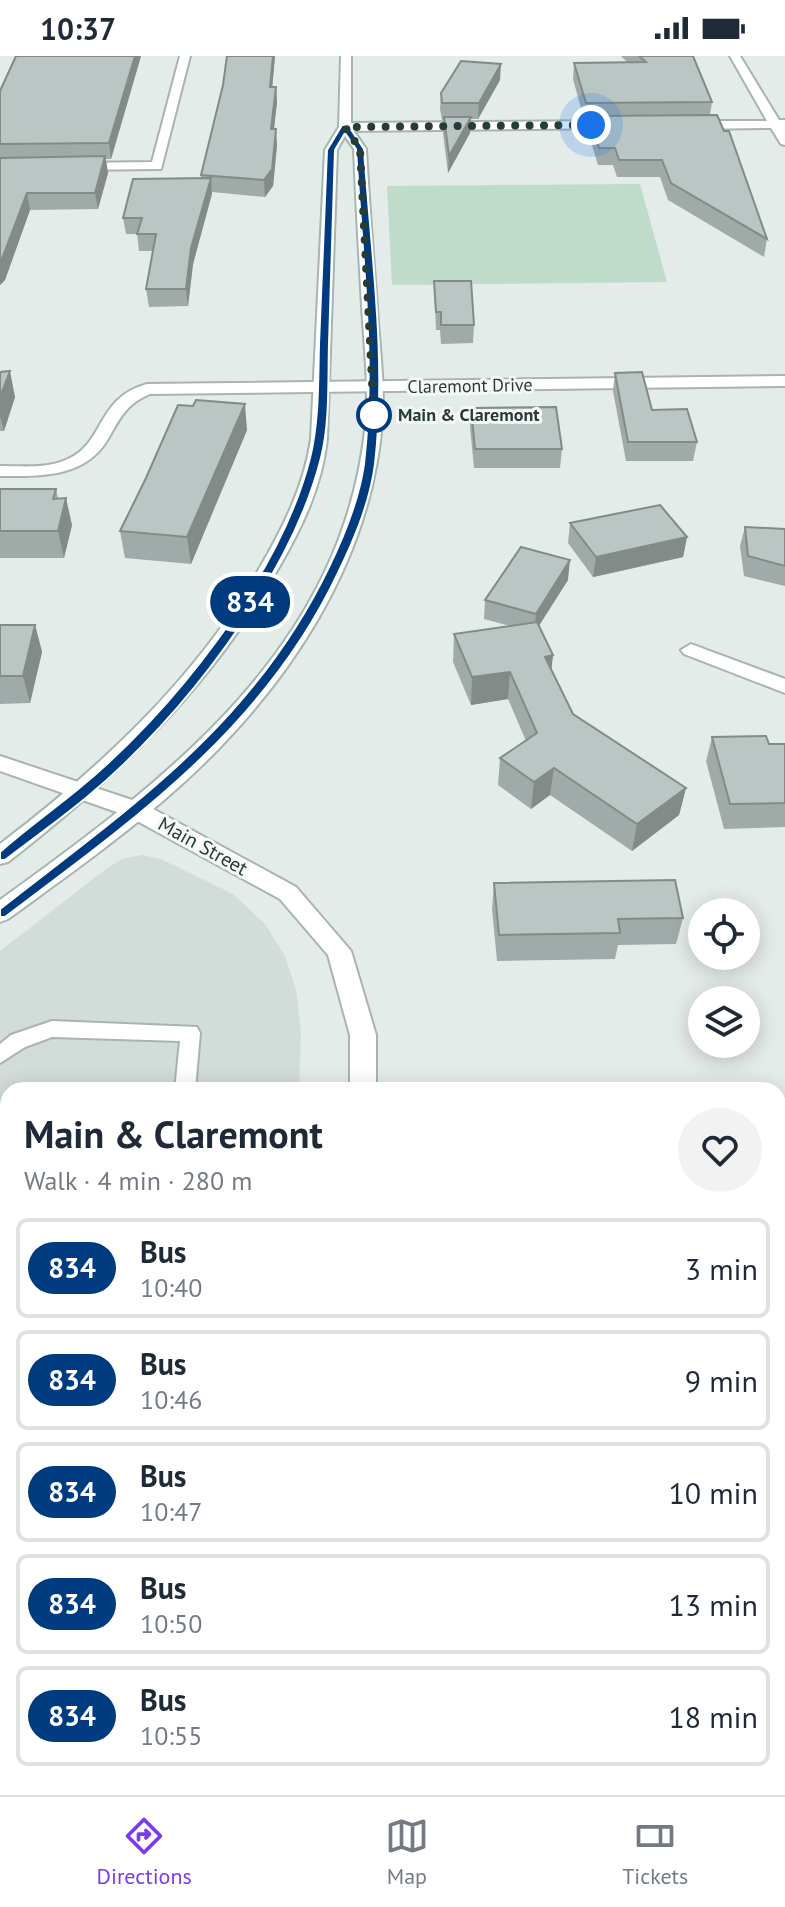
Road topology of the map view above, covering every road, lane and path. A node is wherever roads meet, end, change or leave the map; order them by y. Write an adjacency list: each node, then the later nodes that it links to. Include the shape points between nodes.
1 (185, 56): 9 (main road, via 157,166)
2 (346, 56): 7 (main road, Main Street)
3 (735, 56): 4 (main road)
4 (780, 124): 6 (main road); 8 (main road)
5 (632, 125): 7 (main road)
6 (679, 125)
7 (345, 127): 11 (main road, Main Street, via 331,150); 12 (main road, Main Street, via 360,149)
8 (785, 141)
9 (63, 167)
10 (785, 381): 12 (main road, Claremont Drive)
11 (322, 388): 12 (main road, Claremont Drive); 13 (main road, Claremont Drive, via 147,389 120,402 99,440 79,462); 17 (main road, Main Street, via 317,455 298,517 260,588 187,688)
12 (375, 388): 18 (main road, Main Street, via 369,467 353,529 319,602 256,695 194,760)
13 (0, 471)
14 (691, 650): 15 (main road)
15 (785, 686)
16 (0, 763): 17 (main road)
17 (83, 793): 18 (main road); 19 (main road, Main Street)
18 (136, 810): 20 (main road); 23 (main road, Main Street, via 288,893 339,951 363,1035)
19 (0, 856)
20 (0, 913)
21 (0, 1055): 22 (lane, via 18,1041 52,1029 190,1033)
22 (186, 1082)
23 (363, 1082)

